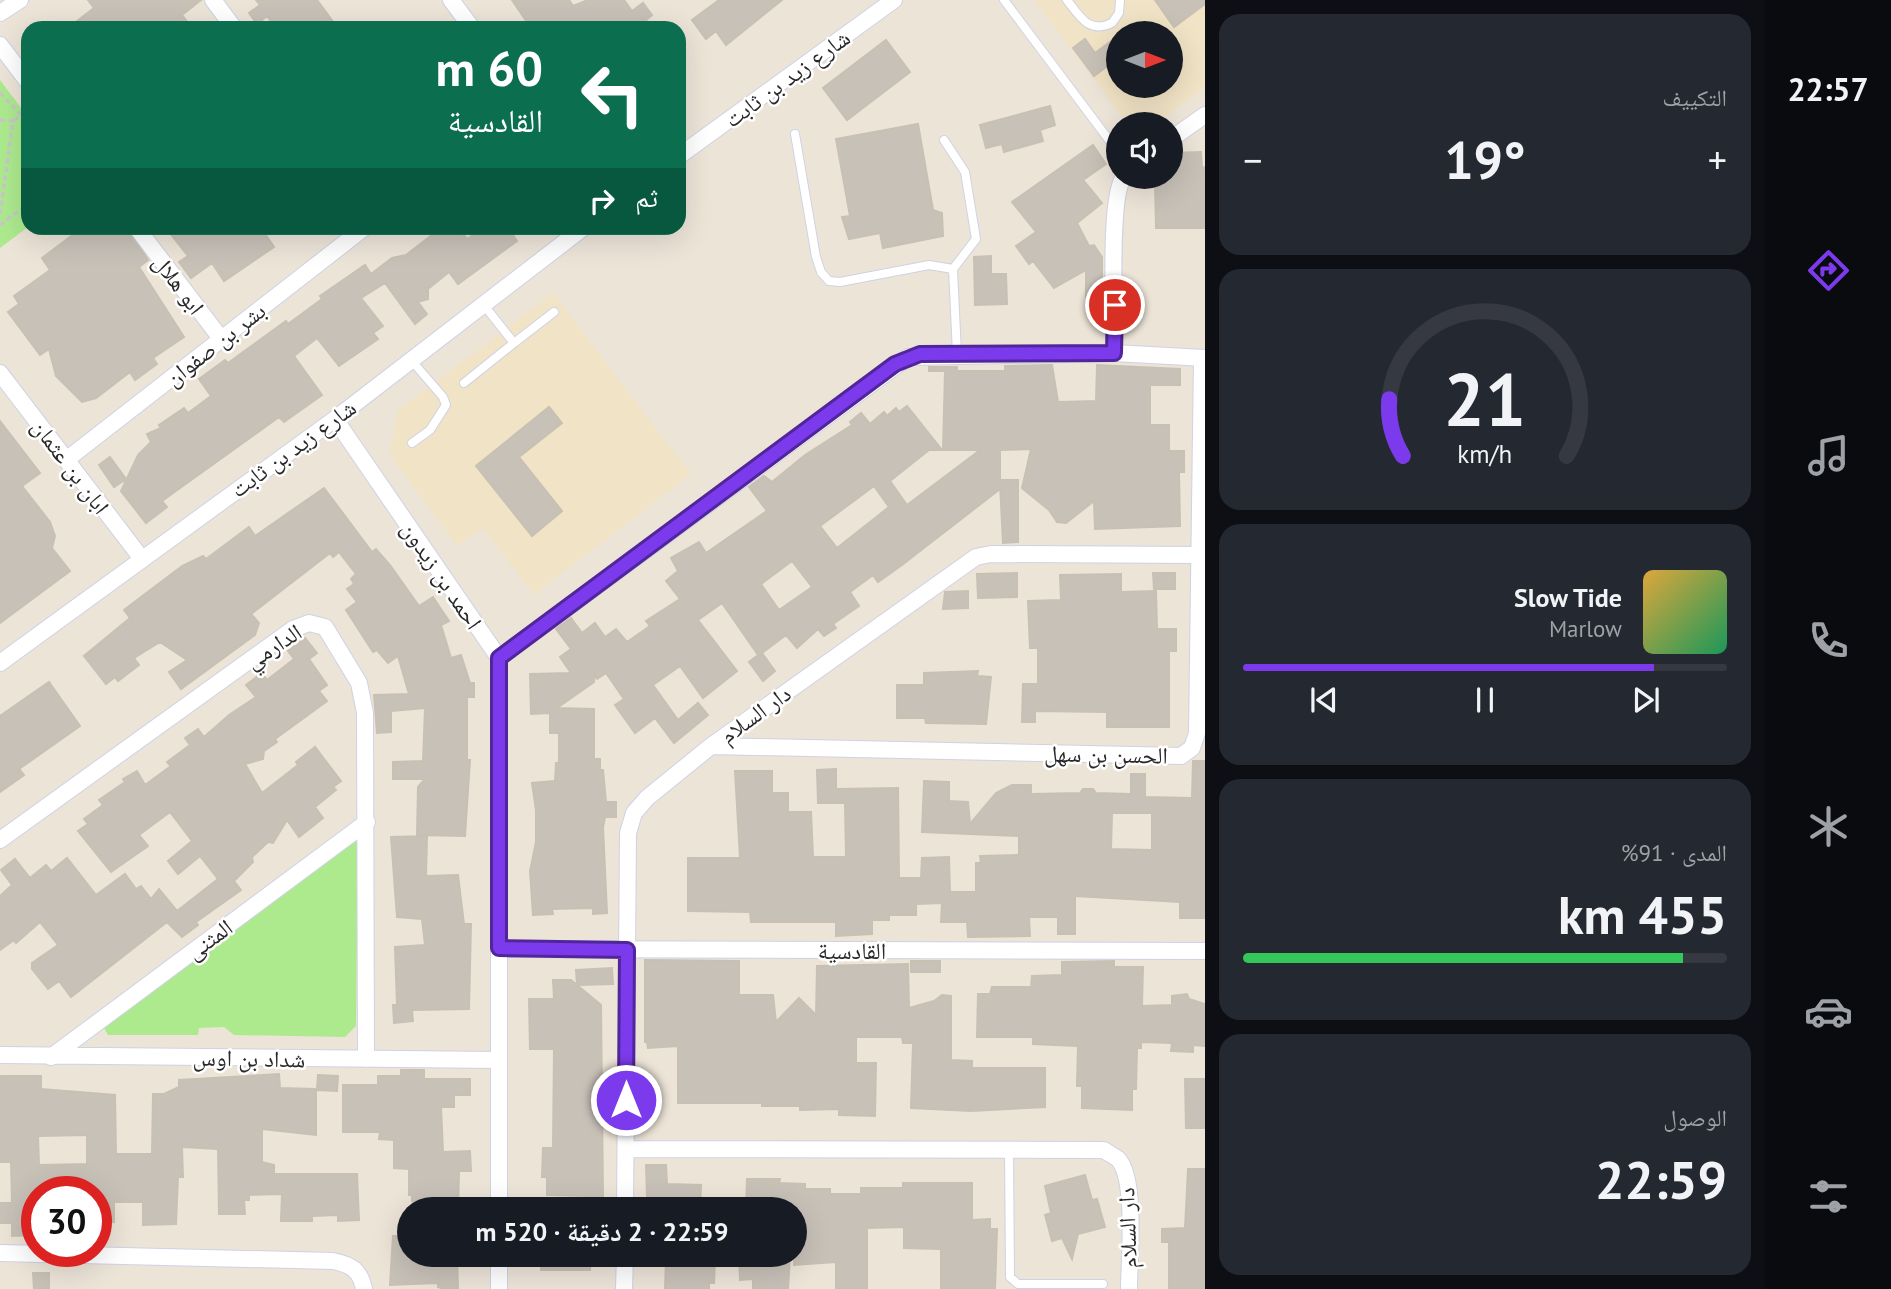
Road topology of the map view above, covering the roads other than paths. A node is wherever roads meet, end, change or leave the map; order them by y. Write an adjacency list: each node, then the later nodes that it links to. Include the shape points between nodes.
1 (20, 0): 8 (street)
2 (213, 0): 9 (street)
3 (451, 0): 10 (street)
4 (894, 0): 18 (street, شارع زيد بن ثابت)
5 (1004, 0): 16 (lane)
6 (1067, 0): 7 (lane, via 1085,23 1095,27 1112,23)
7 (1120, 0)
8 (0, 13)
9 (229, 21)
10 (467, 21)
11 (0, 45): 12 (street)
12 (21, 73)
13 (1205, 115): 14 (street)
14 (1183, 131)
15 (795, 134): 23 (lane, via 816,257 829,281 929,265)
16 (1106, 136)
17 (944, 140): 23 (lane, via 965,172 976,239)
18 (686, 151)
19 (1119, 189): 28 (street)
20 (142, 235): 26 (street, ابو هلال)
21 (354, 235): 26 (street, بشر بن صفوان)
22 (574, 235): 24 (street, شارع زيد بن ثابت)
23 (953, 269): 29 (lane)
24 (483, 304): 27 (lane); 31 (street, شارع زيد بن ثابت)
25 (554, 312): 27 (lane)
26 (222, 340): 36 (street, بشر بن صفوان)
27 (514, 343): 33 (lane)
28 (1114, 353): 29 (street); 30 (street)
29 (957, 354): 39 (street, via 920,354 895,364)
30 (1203, 358): 37 (street, الحسن بن سهل)
31 (411, 360): 34 (street, شارع زيد بن ثابت); 35 (lane, via 446,405 430,430)
32 (0, 373): 36 (street, ابان بن عثمان)
33 (464, 383)
34 (335, 419): 38 (street, شارع زيد بن ثابت); 39 (street, احمد بن زيدون)
35 (412, 443)
36 (66, 460): 38 (street, ابان بن عثمان)
37 (1199, 555): 41 (street, دار السلام, via 976,557); 41 (street, الحسن بن سهل, via 1197,733 1192,748 1181,756)
38 (142, 559): 40 (street, شارع زيد بن ثابت)
39 (499, 658): 44 (street)
40 (0, 663)
41 (711, 746): 45 (street, دار السلام, via 634,813 628,833)
42 (367, 822): 43 (street, الدارمي, via 365,713 359,683 332,633 309,622 293,629); 48 (street, المثنى); 49 (street, الدارمي)
43 (0, 840)
44 (499, 948): 45 (street, القادسية); 50 (street)
45 (627, 950): 46 (street, القادسية); 51 (street, دار السلام)
46 (1205, 951)
47 (0, 1055): 48 (street, شداد بن اوس)
48 (51, 1057): 49 (street, شداد بن اوس)
49 (366, 1059): 50 (street, شداد بن اوس)
50 (498, 1060): 53 (street)
51 (626, 1149): 52 (street, دار السلام); 54 (street, دار السلام)
52 (1009, 1149): 58 (lane, via 1010,1277 1022,1284); 62 (street, دار السلام, via 1104,1150 1118,1159 1128,1192)
53 (499, 1197)
54 (625, 1197)
55 (0, 1253): 59 (street, via 333,1261 359,1272)
56 (499, 1267): 60 (street)
57 (625, 1267): 61 (street)
58 (1102, 1284)
59 (364, 1289)
60 (499, 1289)
61 (624, 1289)
62 (1129, 1289)

